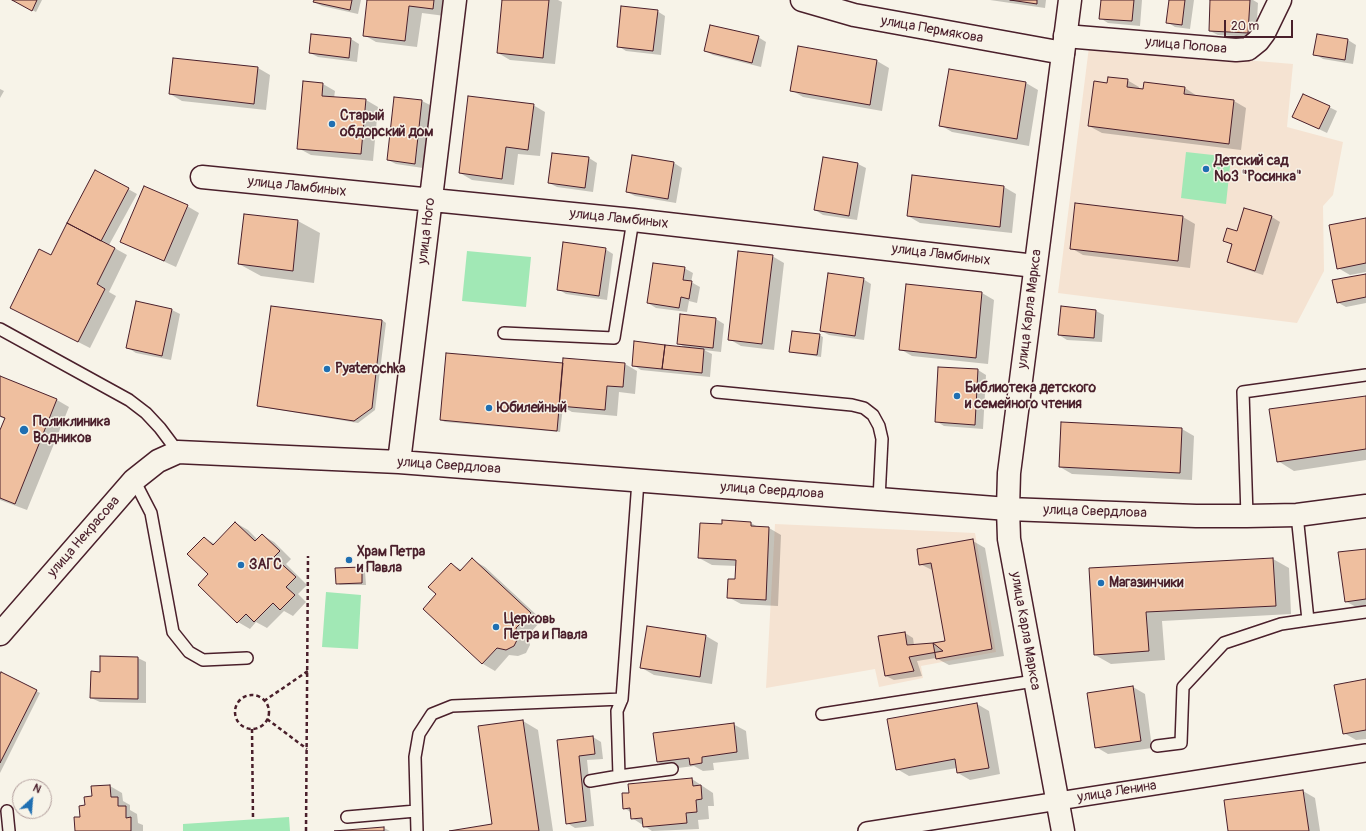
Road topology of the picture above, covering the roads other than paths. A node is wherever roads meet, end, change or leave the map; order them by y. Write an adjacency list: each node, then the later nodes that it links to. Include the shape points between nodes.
1 (455, 0): 7 (street, улица Ного)
2 (802, 0): 5 (street, улица Пермякова, via 854,15)
3 (1070, 0): 5 (street, улица Карла Маркса)
4 (1280, 0): 5 (street, улица Попова, via 1264,33 1248,49)
5 (1064, 45): 9 (street, улица Карла Маркса)
6 (202, 177): 7 (street, улица Ламбиных)
7 (431, 200): 8 (street, улица Ламбиных); 15 (street, улица Ного)
8 (633, 220): 9 (street, улица Ламбиных); 11 (lane, via 614,338)
9 (1035, 266): 20 (street, улица Карла Маркса)
10 (0, 329): 14 (lane, via 129,400 151,418)
11 (504, 333)
12 (1366, 375): 22 (lane, via 1243,392)
13 (717, 392): 18 (lane, via 864,408 876,420 882,439)
14 (178, 452): 15 (street, улица Свердлова); 16 (street, улица Некрасова, via 158,461)
15 (399, 462): 17 (street, улица Свердлова)
16 (134, 480): 25 (street, улица Некрасова); 26 (lane, via 151,513 173,632 189,652 204,660)
17 (638, 481): 18 (street, улица Свердлова); 28 (lane)
18 (879, 499): 20 (street, улица Свердлова)
19 (1366, 506): 21 (street, улица Свердлова)
20 (1008, 509): 22 (street, улица Свердлова); 27 (street, улица Карла Маркса, via 1009,539)
21 (1297, 515): 22 (street, улица Свердлова); 24 (lane)
22 (1247, 516)
23 (1366, 612): 24 (lane)
24 (1308, 620): 30 (lane, via 1281,624 1224,643 1183,687 1181,743)
25 (0, 634)
26 (247, 658)
27 (1034, 680): 29 (lane); 35 (street, улица Карла Маркса)
28 (622, 699): 33 (lane, via 617,711); 37 (lane, via 452,706 432,714 419,734 415,757)
29 (822, 714)
30 (1157, 746)
31 (1366, 753): 35 (street, улица Ленина)
32 (672, 769): 33 (lane)
33 (619, 776): 34 (lane)
34 (590, 781)
35 (1057, 802): 41 (street, улица Ленина); 42 (street, улица Карла Маркса)
36 (8, 811): 39 (lane)
37 (416, 811): 38 (lane); 40 (lane)
38 (348, 817)
39 (9, 831)
40 (417, 831)
41 (867, 831)
42 (1063, 831)

